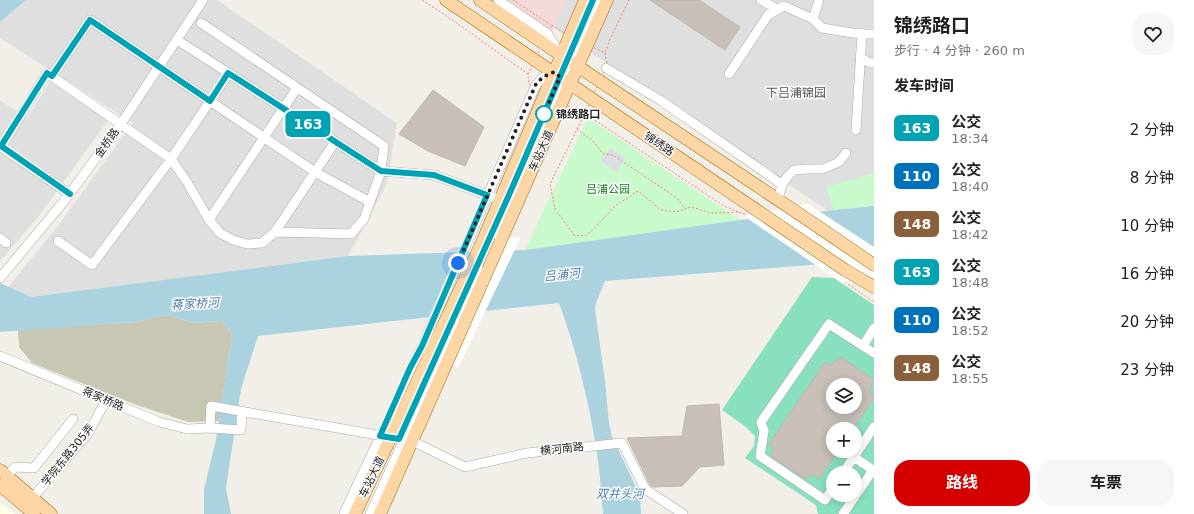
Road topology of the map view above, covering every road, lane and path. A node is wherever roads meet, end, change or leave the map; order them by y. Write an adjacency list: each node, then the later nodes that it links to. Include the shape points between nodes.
1 (203, 0): 20 (street, 金桥路)
2 (422, 0): 28 (path)
3 (446, 0): 31 (main road, 锦绣路)
4 (480, 0): 23 (main road, 锦绣路)
5 (498, 0): 23 (street, via 548,34)
6 (514, 0): 17 (path)
7 (585, 0): 23 (main road, 车站大道)
8 (593, 0): 23 (street)
9 (600, 0): 23 (street)
10 (607, 0): 23 (main road, 车站大道)
11 (629, 0): 21 (path)
12 (761, 0): 14 (street)
13 (819, 0): 15 (street)
14 (777, 9): 15 (street, via 784,6); 29 (street, via 768,15)
15 (812, 20): 18 (street, via 822,28)
16 (201, 23): 32 (street)
17 (552, 25)
18 (862, 33): 19 (street); 22 (street)
19 (874, 34)
20 (177, 40): 25 (street, 金桥路); 27 (street)
21 (605, 53)
22 (860, 56): 24 (street); 37 (street)
23 (570, 61): 31 (main road, 车站大道); 31 (main road, 车站大道); 50 (main road, 锦绣路)
24 (874, 63)
25 (159, 67): 30 (street, via 90,20); 33 (street); 35 (street, 金桥路)
26 (606, 68): 45 (street, via 660,100)
27 (228, 73): 33 (street); 34 (street)
28 (528, 74)
29 (729, 74)
30 (52, 76): 35 (street); 40 (street, via 47,73)
31 (562, 78): 47 (street, via 543,77 536,84); 48 (main road, 车站大道); 53 (main road, 锦绣路); 57 (street); 73 (main road, 车站大道, via 503,235 447,362)
32 (297, 88): 34 (street); 43 (street, via 384,146)
33 (210, 101): 38 (street); 42 (street)
34 (283, 108): 38 (street); 39 (street)
35 (121, 124): 42 (street); 46 (street, 金桥路)
36 (577, 129): 51 (path, via 594,142 603,154 613,155 677,198); 51 (path, via 550,184 556,209 574,235 585,236 615,206 638,191 661,210 676,212); 52 (path, via 584,115 596,121 724,206)
37 (856, 130)
38 (263, 138): 44 (street); 54 (street)
39 (335, 142): 43 (street); 44 (street)
40 (0, 147): 46 (street)
41 (846, 152): 45 (street, via 839,162 823,169 794,170)
42 (171, 159): 54 (street); 56 (street, via 92,265)
43 (381, 171): 47 (street, via 434,175); 49 (street)
44 (315, 172): 49 (street); 55 (street)
45 (782, 186): 50 (street)
46 (70, 194): 60 (street, 金桥路)
47 (487, 195): 48 (street); 65 (street, via 469,235)
48 (500, 200): 65 (main road, 车站大道, via 483,240)
49 (370, 202): 55 (street, via 364,219 351,234)
50 (783, 202): 58 (main road, 锦绣路)
51 (685, 208): 52 (path, via 691,206 711,213)
52 (738, 212): 53 (path)
53 (754, 214): 59 (main road, 锦绣路)
54 (208, 220): 55 (street, via 220,233 247,244 262,243)
55 (275, 232)
56 (58, 241)
57 (483, 260): 73 (street, via 464,293); 73 (street, via 464,307)
58 (874, 265)
59 (842, 274): 61 (main road, 锦绣路); 62 (path)
60 (0, 278)
61 (874, 287)
62 (874, 302)
63 (874, 328): 64 (street)
64 (862, 346): 66 (street); 77 (street, via 829,324 761,422 764,431 760,456)
65 (426, 350): 73 (main road, 车站大道)
66 (874, 353)
67 (0, 356): 68 (street, 蒋家桥路)
68 (106, 400): 72 (street, 蒋家桥路, via 159,422 187,429); 78 (street, 学院东路305弄, via 89,432)
69 (242, 411): 72 (street, 蒋家桥路, via 241,430); 72 (street, 横河南路, via 211,406); 73 (street, 横河南路)
70 (73, 419): 76 (street, via 34,468 15,467)
71 (874, 427): 74 (street)
72 (210, 428)
73 (397, 439): 80 (street); 81 (main road, 车站大道); 82 (street); 83 (street); 84 (main road, 车站大道); 85 (street, 横河南路, via 465,467 527,453 622,443 645,489)
74 (862, 445)
75 (855, 458): 86 (street, via 873,470)
76 (2, 477): 78 (main road)
77 (826, 498)
78 (31, 506): 79 (main road)
79 (52, 514)
80 (344, 514)
81 (355, 514)
82 (364, 514)
83 (370, 514)
84 (380, 514)
85 (683, 514)
86 (843, 514)

